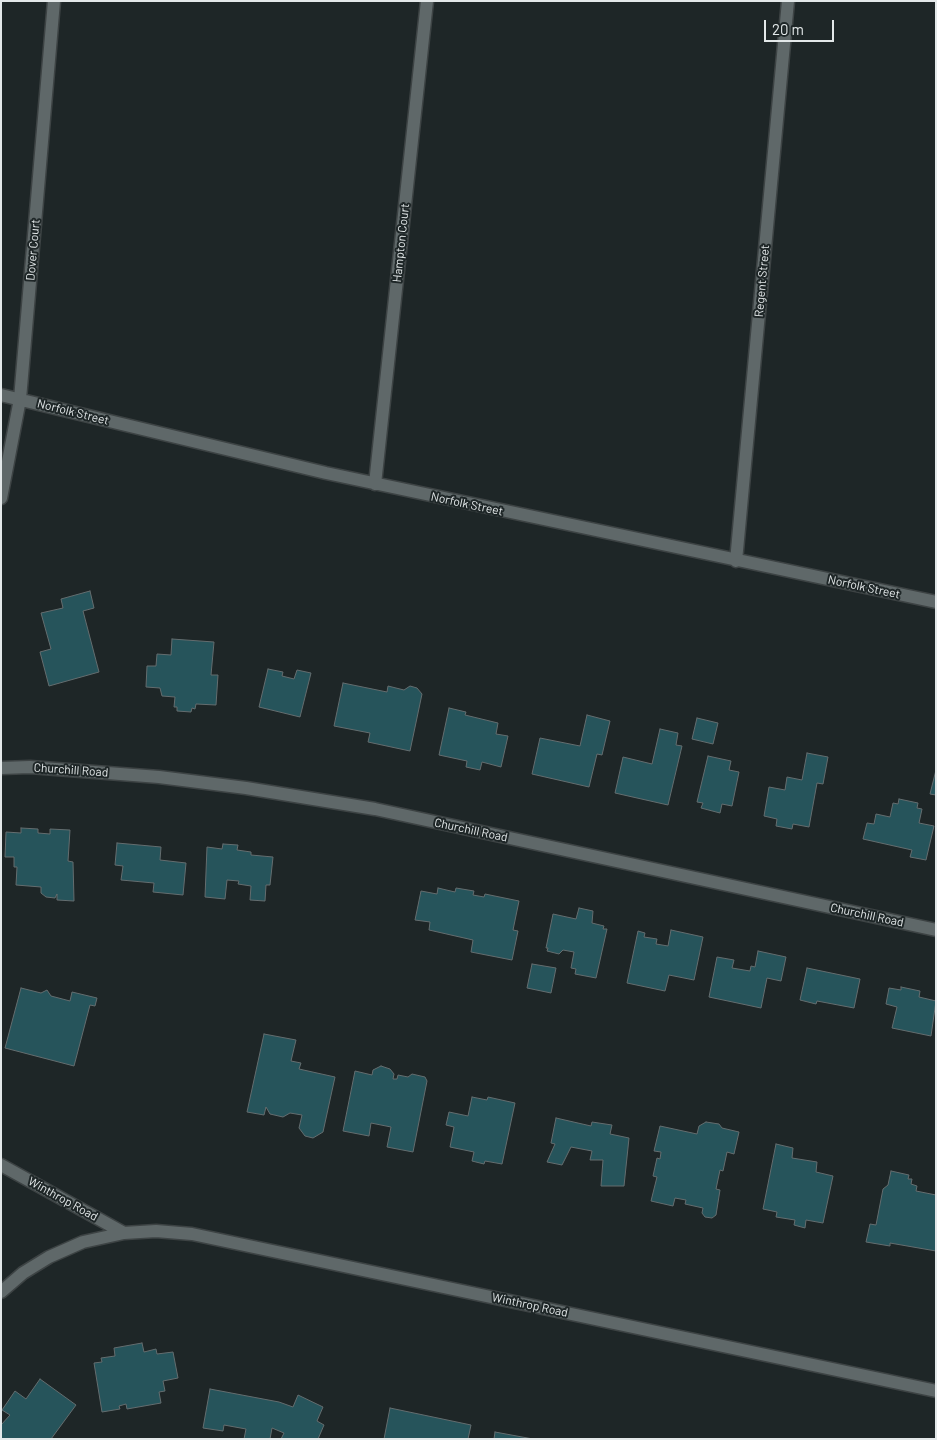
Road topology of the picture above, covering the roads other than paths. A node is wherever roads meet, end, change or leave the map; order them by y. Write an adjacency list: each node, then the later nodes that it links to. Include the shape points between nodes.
1 (54, 1): 5 (street, Dover Court)
2 (427, 1): 6 (street, Hampton Court)
3 (788, 1): 8 (street, Regent Street)
4 (1, 395): 5 (street, Norfolk Street)
5 (20, 399): 6 (street, Norfolk Street); 7 (street, Dover Court)
6 (375, 484): 8 (street, Norfolk Street)
7 (1, 498)
8 (736, 560): 9 (street, Norfolk Street)
9 (936, 602)
10 (1, 768): 11 (street, Churchill Road, via 30,767 159,777 365,808)
11 (936, 930)
12 (1, 1165): 13 (street, Winthrop Road)
13 (124, 1233): 14 (street, Winthrop Road, via 83,1242 49,1257); 15 (street, Winthrop Road, via 192,1234)
14 (1, 1292)
15 (936, 1391)

